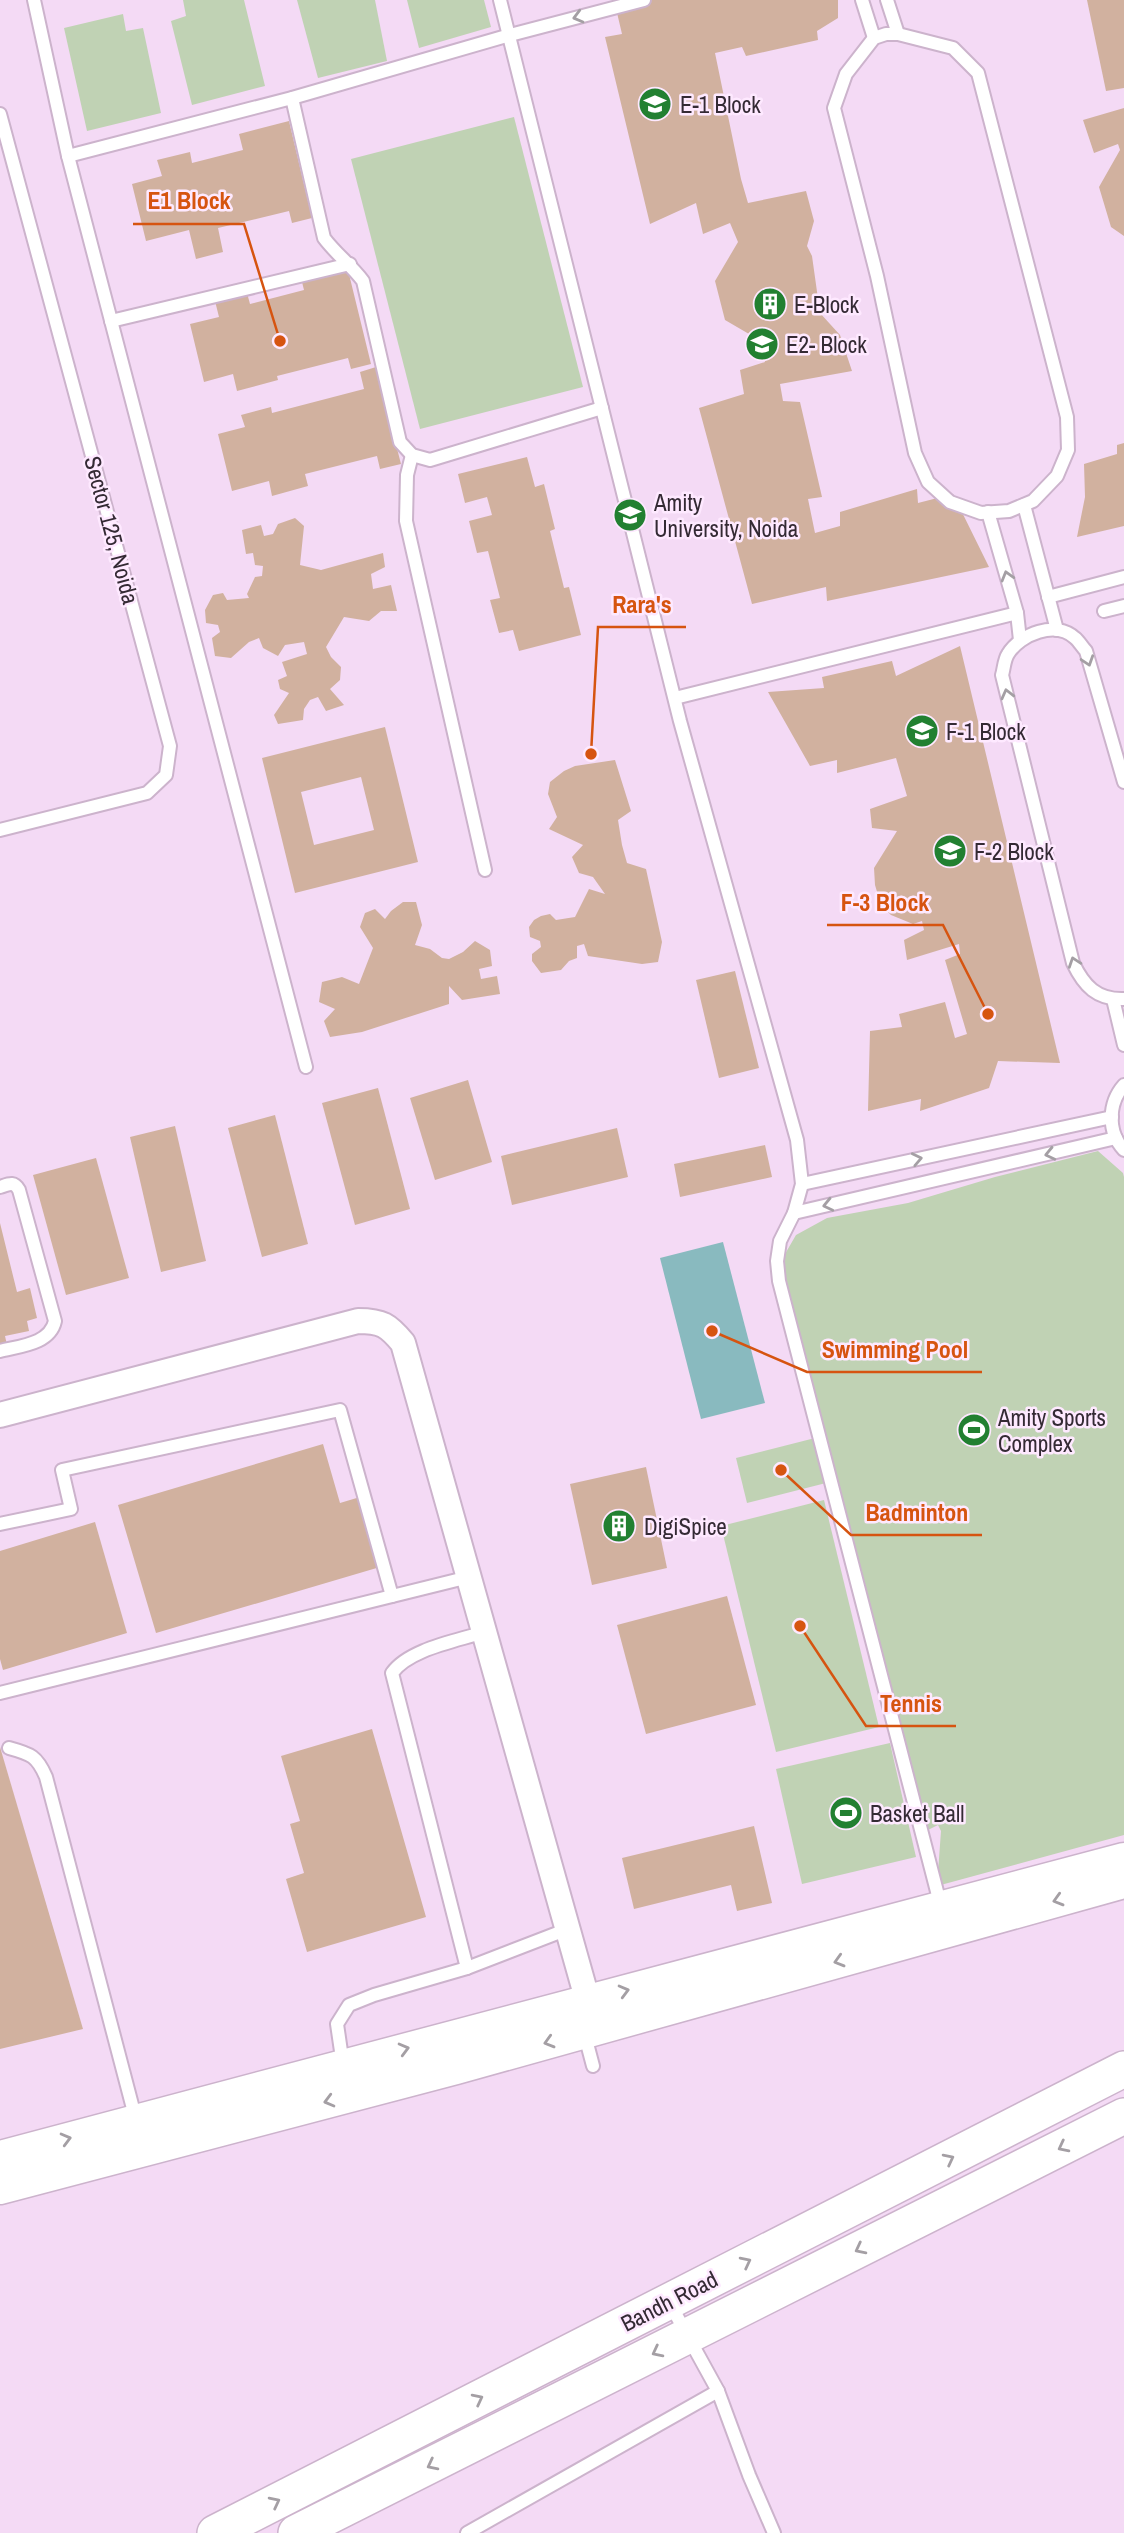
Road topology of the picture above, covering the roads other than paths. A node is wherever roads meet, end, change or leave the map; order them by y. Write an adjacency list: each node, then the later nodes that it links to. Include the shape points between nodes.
1 (34, 0): 11 (lane)
2 (500, 0): 7 (lane)
3 (644, 0): 7 (lane, one-way to 7)
4 (862, 0): 8 (lane)
5 (887, 0): 6 (lane)
6 (898, 33): 8 (lane); 16 (lane, via 953,48 978,73 1067,417 1068,450 1058,476)
7 (510, 35): 9 (lane); 14 (lane)
8 (874, 38): 17 (lane, via 846,74 834,108 915,453 928,482 950,502)
9 (292, 98): 11 (lane); 12 (lane, via 324,238 334,253)
10 (0, 114): 27 (lane, Sector 125, Noida, via 170,746 166,775 147,793)
11 (68, 156): 13 (lane)
12 (350, 264): 13 (lane); 15 (lane, via 363,281 400,442)
13 (111, 321): 31 (lane)
14 (602, 408): 15 (lane, via 430,460); 25 (lane)
15 (412, 455): 28 (lane, via 406,521)
16 (1024, 505): 17 (lane, via 1009,512); 19 (lane)
17 (988, 512): 22 (lane, one-way to 17)
18 (1124, 577): 19 (lane)
19 (1048, 597): 23 (lane)
20 (1124, 606): 21 (lane)
21 (1104, 611)
22 (1017, 613): 24 (lane); 25 (lane)
23 (1057, 630): 24 (lane, via 1036,632); 26 (lane, one-way to 26, via 1074,636 1086,651)
24 (1020, 640): 29 (lane, one-way to 24, via 1096,993 1081,980 1073,963 1002,676 1006,655)
25 (675, 698): 36 (lane, via 797,1140)
26 (1124, 782)
27 (0, 831)
28 (485, 870)
29 (1119, 999): 30 (lane)
30 (1124, 1045)
31 (306, 1066)
32 (1124, 1085): 33 (lane, via 1111,1108)
33 (1112, 1117): 34 (lane); 36 (lane, one-way to 33)
34 (1116, 1138): 35 (lane); 38 (lane, one-way to 38)
35 (1124, 1150)
36 (802, 1184): 38 (lane)
37 (0, 1187): 39 (lane, via 12,1183 19,1190 55,1321 47,1337)
38 (794, 1213): 49 (lane, via 780,1241 779,1281)
39 (0, 1351)
40 (0, 1415): 42 (street, via 358,1321 376,1321 403,1343)
41 (0, 1524): 43 (lane, via 71,1509 62,1470 340,1410)
42 (469, 1577): 43 (lane); 44 (street)
43 (392, 1596): 45 (lane)
44 (484, 1632): 50 (street); 51 (lane, via 414,1655 392,1673)
45 (0, 1693)
46 (9, 1748): 57 (lane, via 29,1754 47,1777)
47 (1124, 1859): 49 (street)
48 (1124, 1882): 52 (street, one-way to 52)
49 (941, 1907): 52 (street, one-way to 49)
50 (568, 1929): 51 (lane); 52 (street)
51 (467, 1968): 53 (lane, via 349,2005 337,2024)
52 (589, 2020): 53 (street, one-way to 52); 54 (lane); 59 (street, one-way to 59)
53 (343, 2065): 57 (street)
54 (593, 2066)
55 (1124, 2069): 60 (main road, Bandh Road, one-way to 55)
56 (1124, 2116): 61 (main road, Bandh Road, one-way to 61)
57 (136, 2120): 58 (street, one-way to 57)
58 (0, 2157)
59 (0, 2188)
60 (669, 2301): 61 (lane); 63 (main road, Bandh Road, one-way to 60)
61 (689, 2335): 62 (lane); 64 (main road, Bandh Road, one-way to 64)
62 (718, 2391): 65 (lane); 66 (lane)
63 (215, 2533)
64 (296, 2533)
65 (467, 2533)
66 (774, 2533)

